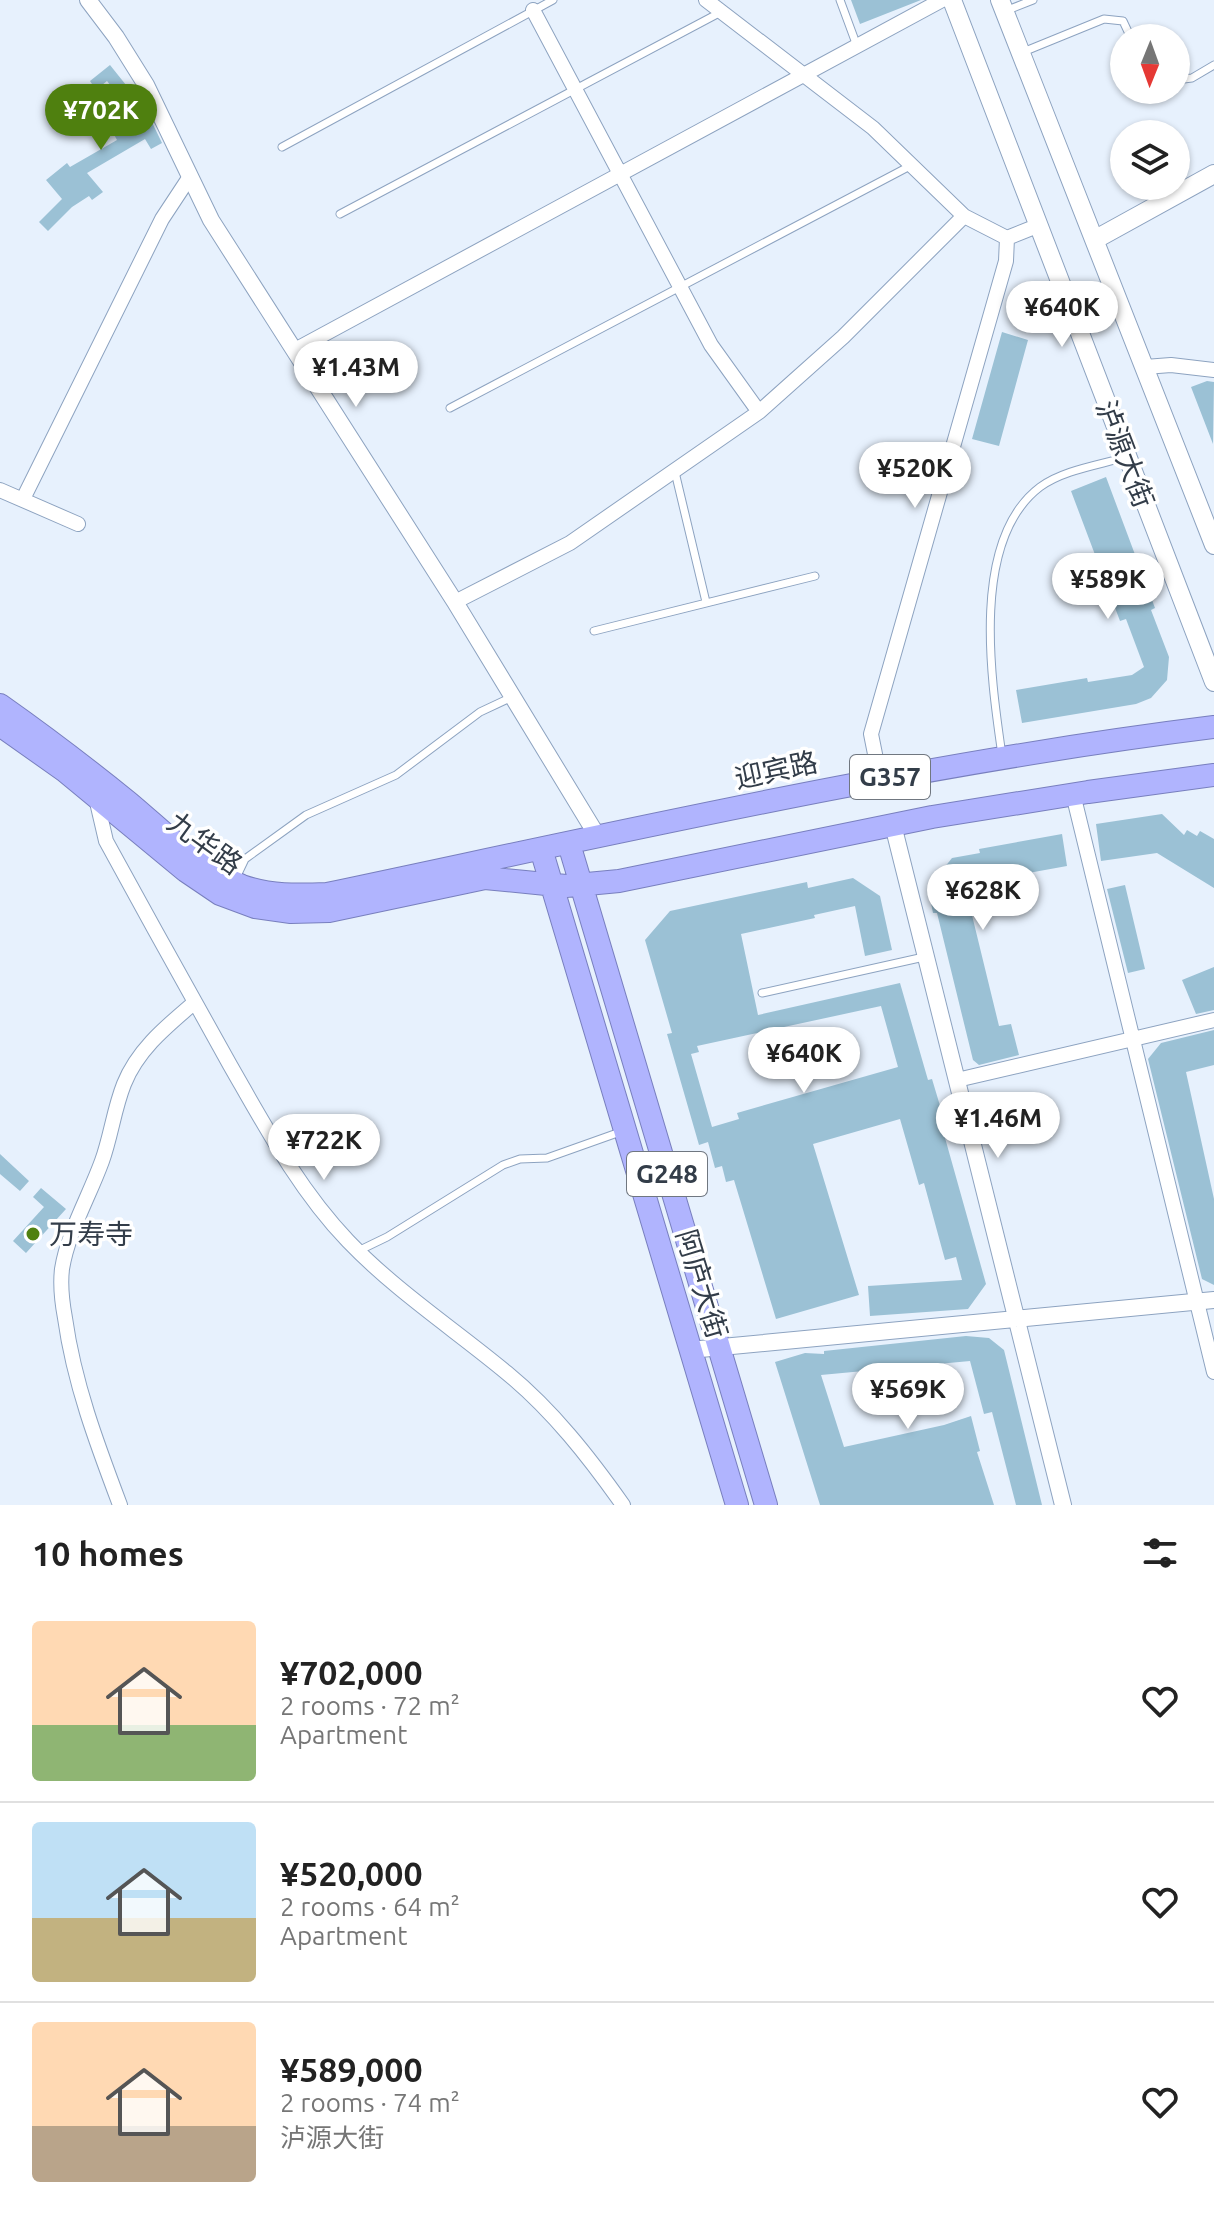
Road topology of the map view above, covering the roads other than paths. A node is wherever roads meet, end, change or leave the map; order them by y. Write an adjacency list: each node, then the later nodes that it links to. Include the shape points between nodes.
1 (88, 0): 22 (street, via 146,85)
2 (553, 0): 9 (lane)
3 (706, 0): 10 (street)
4 (840, 0): 12 (lane)
5 (942, 0): 12 (street)
6 (952, 0): 25 (main road, 泸源大街)
7 (1033, 0): 8 (lane)
8 (1003, 6): 13 (main road, 泸源大街)
9 (530, 8): 17 (street); 18 (lane)
10 (721, 12): 15 (street); 17 (lane)
11 (1124, 24): 13 (lane, via 1104,19)
12 (857, 46): 15 (street)
13 (1022, 53): 27 (main road, 泸源大街)
14 (1214, 65): 16 (lane)
15 (803, 74): 19 (street); 20 (street)
16 (1190, 78)
17 (575, 89): 20 (street); 23 (lane)
18 (282, 147)
19 (912, 165): 24 (street); 28 (lane)
20 (619, 174): 28 (street); 29 (street)
21 (1214, 174): 27 (main road)
22 (189, 178): 29 (street); 37 (street, via 162,219)
23 (340, 214)
24 (964, 216): 26 (street); 33 (street, via 833,347)
25 (1037, 226): 26 (street); 34 (main road, 泸源大街)
26 (1007, 238): 52 (street, via 1006,261 871,734)
27 (1096, 239): 30 (main road, 泸源大街)
28 (679, 288): 32 (lane); 33 (street, via 727,371)
29 (295, 350): 42 (street)
30 (1145, 367): 31 (street); 39 (main road, 泸源大街)
31 (1214, 370)
32 (450, 408)
33 (759, 412): 35 (street)
34 (1126, 457): 45 (main road, 泸源大街); 50 (lane, via 1052,479 1028,498 1008,526 990,614)
35 (675, 472): 42 (street, via 570,543); 43 (lane)
36 (0, 490): 37 (street)
37 (23, 499): 38 (street)
38 (78, 524)
39 (1210, 524): 40 (main road, 泸源大街)
40 (1214, 545)
41 (815, 576): 43 (lane)
42 (455, 602): 46 (street)
43 (706, 602): 44 (lane)
44 (594, 631)
45 (1214, 682)
46 (512, 697): 56 (street); 59 (lane, via 480,712 396,775 306,815 245,859)
47 (0, 705): 59 (highway, 九华路)
48 (0, 725): 54 (highway, 九华路)
49 (1214, 727): 50 (highway, 迎宾路 / G357)
50 (1002, 757): 52 (highway, 迎宾路 / G357)
51 (1214, 775): 53 (highway, G357)
52 (880, 779): 56 (highway, 迎宾路 / G357)
53 (1073, 794): 55 (highway, G357); 66 (street)
54 (95, 796): 60 (highway, 九华路, via 220,894 264,909 329,911 485,878); 64 (street, via 106,841)
55 (893, 825): 61 (highway, G357, via 640,878); 62 (street)
56 (598, 837): 57 (highway, 迎宾路 / G357)
57 (569, 844): 58 (highway, 迎宾路); 61 (highway, G248)
58 (541, 849): 59 (highway, 九华路, via 327,894 276,894); 60 (highway, 阿庐大街 / G248)
59 (234, 882)
60 (552, 884): 61 (highway); 68 (highway, 阿庐大街 / G248)
61 (581, 885): 72 (highway, G248)
62 (926, 957): 63 (lane); 67 (street)
63 (762, 993)
64 (195, 1002): 69 (street, via 289,1165); 75 (street, via 152,1039 131,1069 62,1269 61,1293 75,1371)
65 (1214, 1020): 66 (street)
66 (1133, 1039): 67 (street); 70 (street)
67 (957, 1080): 71 (street)
68 (625, 1130): 69 (lane, via 547,1158 503,1165); 73 (highway, 阿庐大街 / G248)
69 (358, 1251): 76 (street, via 529,1392 571,1436)
70 (1206, 1301): 71 (street); 74 (street)
71 (1018, 1319): 72 (street); 79 (street)
72 (719, 1347): 73 (street); 78 (highway, G248)
73 (690, 1350): 77 (highway, 阿庐大街 / G248)
74 (1214, 1372)
75 (120, 1505)
76 (623, 1505)
77 (737, 1505)
78 (766, 1505)
79 (1063, 1505)

